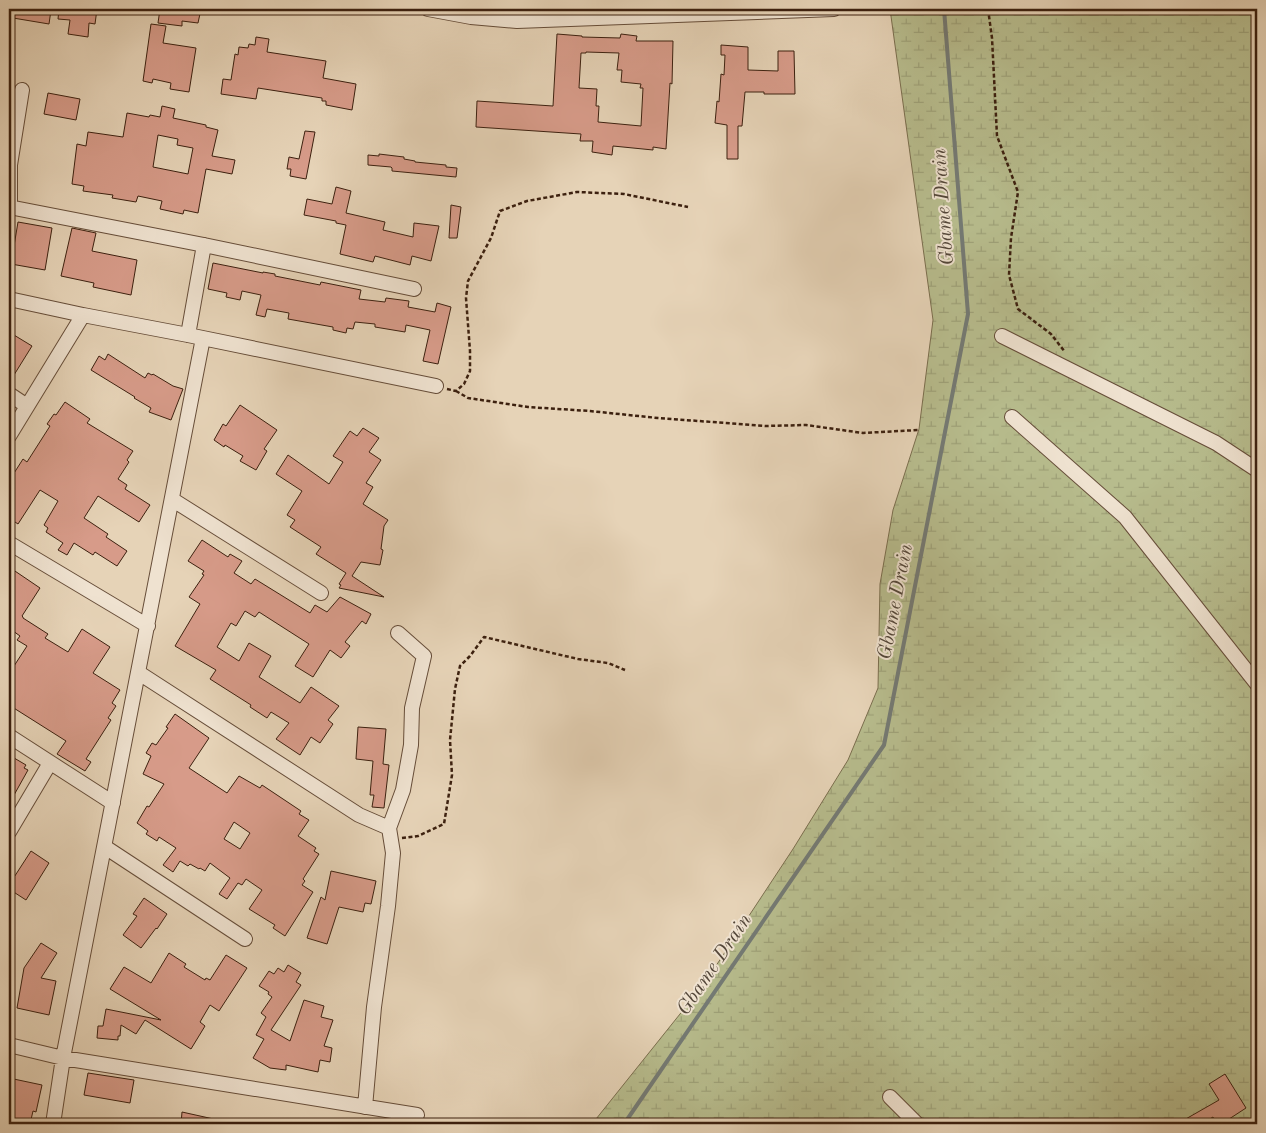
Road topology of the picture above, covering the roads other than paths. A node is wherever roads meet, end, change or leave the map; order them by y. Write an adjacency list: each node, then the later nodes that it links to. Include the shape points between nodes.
1 (428, 9): 3 (street, via 517,21)
2 (834, 9): 3 (street)
3 (665, 12)
4 (22, 90): 5 (street, via 10,165)
5 (9, 207): 6 (street)
6 (204, 245): 7 (street); 10 (street)
7 (414, 289)
8 (9, 299): 9 (street)
9 (84, 315): 10 (street); 15 (street)
10 (188, 334): 12 (street)
11 (1002, 336): 18 (street, via 1216,443)
12 (204, 338): 13 (street); 19 (street)
13 (436, 386)
14 (9, 394): 15 (street)
15 (27, 406): 17 (street)
16 (1012, 417): 25 (street, via 1125,517)
17 (9, 436)
18 (1257, 470)
19 (172, 500): 21 (street); 22 (street)
20 (9, 543): 22 (street)
21 (321, 593)
22 (148, 626): 24 (street)
23 (398, 633): 30 (street, via 424,656 412,708 411,745 403,790)
24 (139, 673): 28 (street); 30 (street)
25 (1257, 684)
26 (9, 736): 27 (street)
27 (50, 763): 28 (street); 29 (street)
28 (113, 803): 31 (street)
29 (9, 832)
30 (390, 834): 36 (street, via 393,853)
31 (105, 847): 32 (street); 34 (street)
32 (245, 939)
33 (9, 1045): 34 (street)
34 (64, 1058): 36 (street); 38 (street)
35 (890, 1096): 39 (street)
36 (365, 1107): 37 (street)
37 (417, 1115)
38 (53, 1124)
39 (917, 1124)

